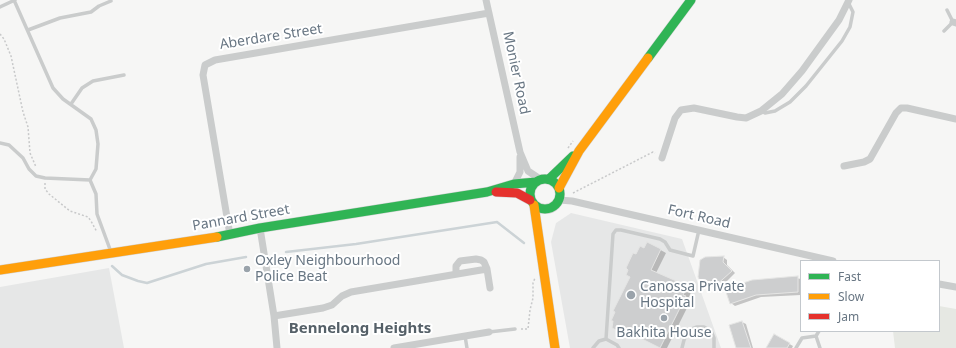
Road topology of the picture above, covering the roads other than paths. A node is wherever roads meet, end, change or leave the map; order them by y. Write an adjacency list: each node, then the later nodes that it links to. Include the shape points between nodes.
1 (14, 0): 6 (lane); 10 (lane)
2 (486, 0): 8 (street, Monier Road)
3 (691, 0): 17 (main road)
4 (111, 1): 10 (lane, via 91,12 60,18)
5 (849, 1): 14 (street, via 839,20 802,71 782,94); 14 (lane, via 853,12 850,27 824,64 790,102 775,111)
6 (0, 7)
7 (947, 10): 9 (lane)
8 (489, 13): 18 (street, Monier Road); 31 (street, Aberdare Street, via 215,60 205,65 203,75)
9 (954, 23): 11 (lane)
10 (28, 30): 13 (lane, via 53,88)
11 (944, 31)
12 (124, 75): 13 (lane, via 93,81 82,88)
13 (71, 104): 21 (lane, via 91,119 96,130 96,169)
14 (761, 111): 19 (street, via 746,118 694,108 681,110 675,118)
15 (956, 119): 20 (street, via 901,108 870,159)
16 (0, 143): 21 (lane, via 9,145 23,158 36,176)
17 (579, 151): 22 (main road); 24 (main road)
18 (520, 152): 22 (street, Monier Road, via 528,171); 23 (street, Monier Road, via 520,172)
19 (662, 158)
20 (844, 166)
21 (90, 180): 33 (lane, via 96,194 97,214)
22 (542, 180): 23 (main road, Pannard Street); 24 (main road, via 554,182); 27 (main road, via 530,189)
23 (514, 184): 25 (main road, Pannard Street)
24 (559, 188): 26 (main road)
25 (487, 192): 27 (main road, Pannard Street, via 517,193); 29 (main road, Pannard Street)
26 (559, 200): 28 (main road, via 552,208); 30 (street, Fort Road)
27 (532, 203): 28 (main road, via 537,208); 32 (main road)
28 (545, 210): 32 (main road)
29 (260, 228): 31 (main road, Pannard Street); 41 (street)
30 (699, 230): 34 (street, Fort Road); 47 (lane, via 693,256 670,250 660,239 616,230 613,234)
31 (230, 235): 33 (main road, Pannard Street)
32 (538, 239): 48 (main road)
33 (111, 253): 36 (main road, Pannard Street)
34 (829, 260)
35 (487, 269): 37 (street); 37 (street, via 484,262 476,258 460,262 456,266); 40 (street)
36 (0, 270)
37 (456, 274): 41 (street, via 351,292 323,308)
38 (940, 284): 39 (street)
39 (956, 287)
40 (490, 288)
41 (274, 316): 49 (street)
42 (515, 329): 43 (lane)
43 (488, 332): 45 (street)
44 (818, 332): 46 (lane)
45 (465, 336): 50 (street); 51 (lane)
46 (816, 336): 56 (lane, via 802,338); 57 (lane)
47 (606, 340): 52 (lane); 53 (lane)
48 (555, 346)
49 (277, 348)
50 (394, 348)
51 (467, 348)
52 (593, 348)
53 (619, 348)
54 (682, 348): 55 (lane, via 689,330 697,327 711,331)
55 (714, 348)
56 (796, 348)
57 (820, 348)

